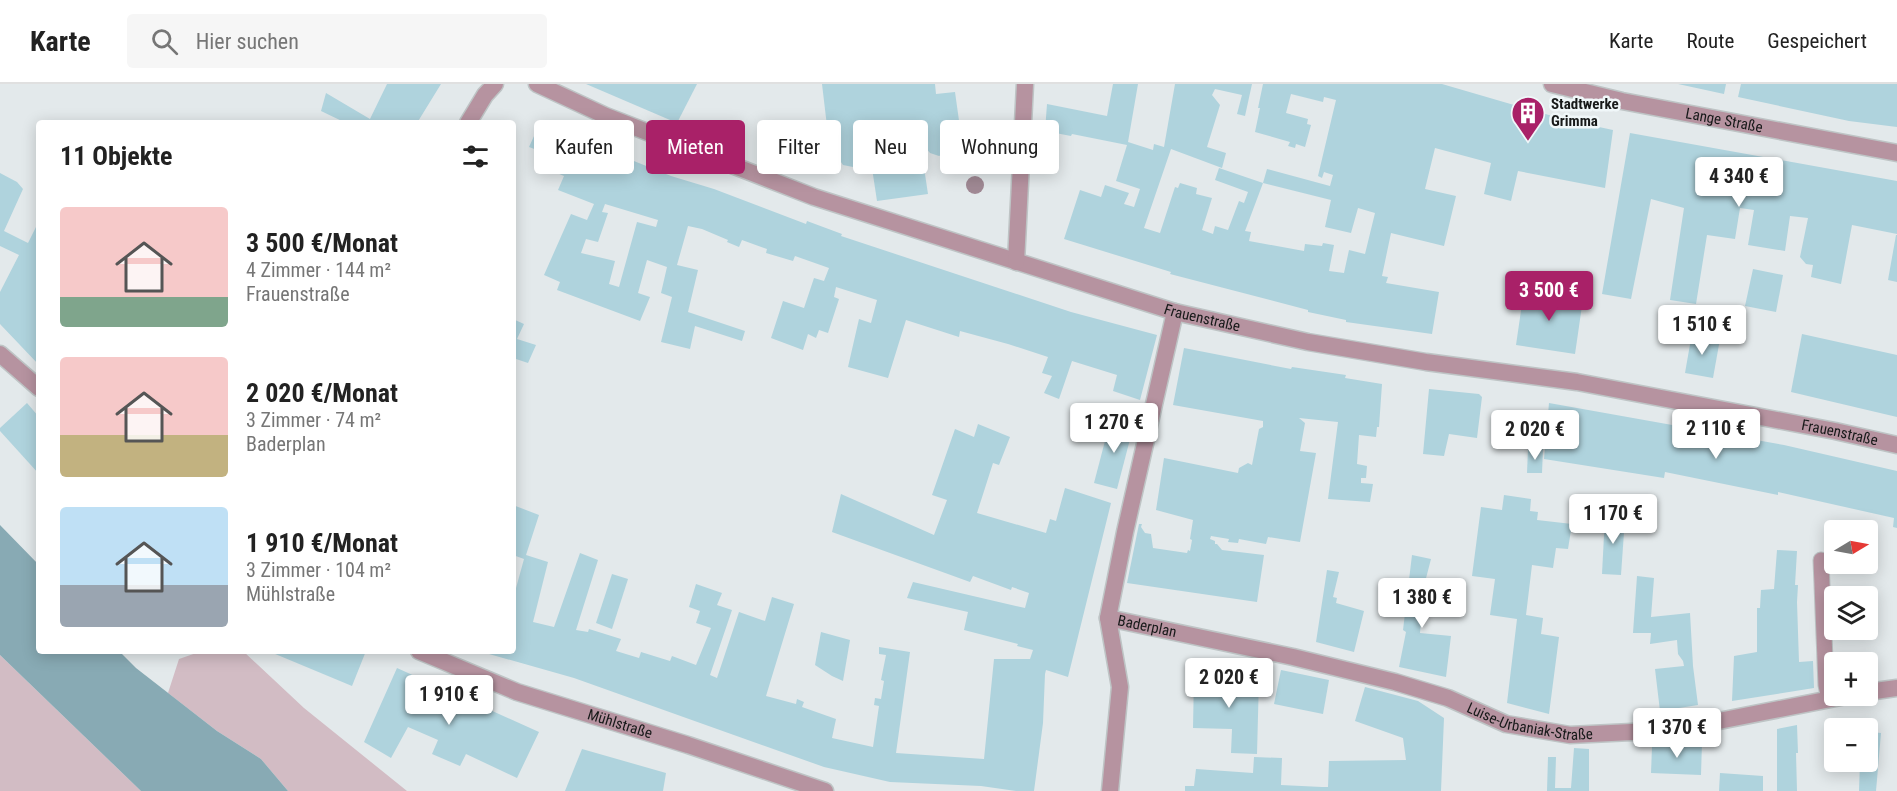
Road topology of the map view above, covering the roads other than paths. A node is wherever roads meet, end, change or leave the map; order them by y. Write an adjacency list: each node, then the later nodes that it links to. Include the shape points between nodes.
1 (495, 84): 5 (street)
2 (537, 84): 7 (street, Frauenstraße, via 606,116 814,197)
3 (1025, 84): 7 (street)
4 (1552, 84): 6 (street, Lange Straße, via 1622,102)
5 (470, 120)
6 (1897, 153)
7 (1016, 262): 8 (street, Frauenstraße)
8 (1175, 312): 11 (street, Frauenstraße, via 1308,342 1577,382); 13 (street, Baderplan)
9 (0, 354): 10 (street)
10 (36, 385)
11 (1897, 445)
12 (1821, 560): 14 (lane)
13 (1108, 618): 16 (street, Baderplan); 21 (street, Baderplan, via 1120,687)
14 (1825, 652)
15 (425, 654): 20 (street, Mühlstraße, via 517,692)
16 (1293, 657): 19 (street, Luise-Urbaniak-Straße, via 1448,698 1506,724 1570,735 1673,730)
17 (1897, 688): 18 (street)
18 (1878, 691)
19 (1824, 700)
20 (825, 791)
21 (1110, 791)

